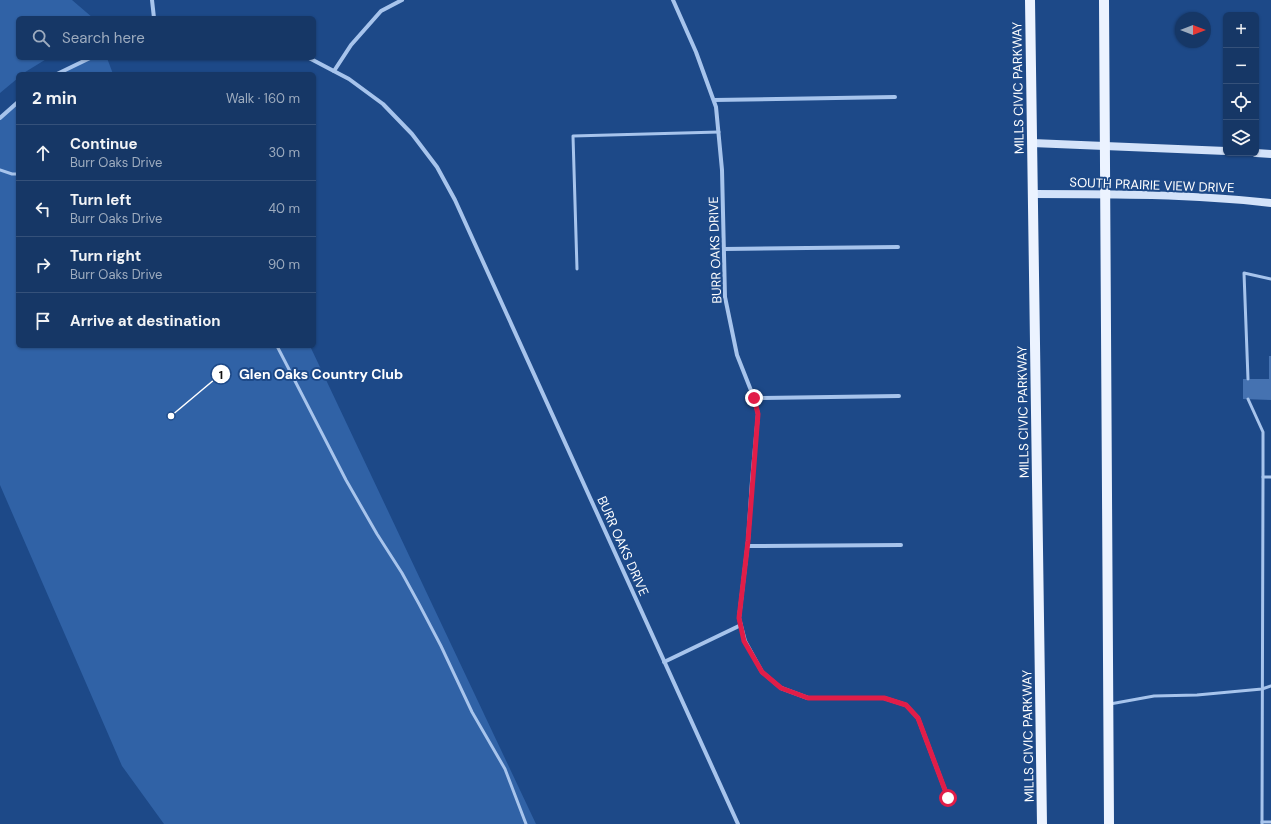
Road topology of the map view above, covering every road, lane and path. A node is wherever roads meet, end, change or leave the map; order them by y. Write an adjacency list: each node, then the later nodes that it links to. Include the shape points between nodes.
1 (152, 0): 6 (street)
2 (402, 0): 9 (street, via 381,11 351,45)
3 (673, 0): 12 (street, BURR OAKS DRIVE)
4 (1030, 0): 16 (main road, MILLS CIVIC PARKWAY)
5 (1104, 0): 17 (main road)
6 (154, 16)
7 (86, 60): 10 (street)
8 (313, 60): 9 (street, BURR OAKS DRIVE)
9 (334, 71): 40 (street, BURR OAKS DRIVE, via 383,104 412,134 437,167 455,200)
10 (61, 72)
11 (895, 97): 12 (street)
12 (714, 100): 15 (street, BURR OAKS DRIVE)
13 (16, 104): 14 (street)
14 (0, 118)
15 (719, 132): 27 (street, BURR OAKS DRIVE); 28 (lane, via 573,136)
16 (1032, 143): 17 (street); 23 (main road, MILLS CIVIC PARKWAY)
17 (1105, 145): 18 (street); 24 (main road)
18 (1223, 151)
19 (1259, 153): 20 (street)
20 (1271, 154)
21 (0, 170): 22 (lane)
22 (16, 174)
23 (1033, 194): 24 (street, SOUTH PRAIRIE VIEW DRIVE); 49 (main road, MILLS CIVIC PARKWAY)
24 (1106, 194): 25 (street, SOUTH PRAIRIE VIEW DRIVE); 43 (main road)
25 (1271, 203)
26 (898, 247): 27 (street)
27 (724, 249): 33 (street, BURR OAKS DRIVE, via 725,297 737,355)
28 (577, 269)
29 (1271, 280): 31 (lane, via 1244,273)
30 (278, 348): 47 (lane, via 346,480 402,573 441,646 472,712 505,769)
31 (1248, 379)
32 (899, 396): 33 (street)
33 (754, 398): 38 (street, BURR OAKS DRIVE, via 758,414)
34 (1248, 399): 35 (lane, via 1263,432)
35 (1263, 477): 36 (lane); 42 (lane)
36 (1271, 477)
37 (900, 545): 38 (street)
38 (748, 546): 39 (street, BURR OAKS DRIVE, via 739,618)
39 (741, 625): 40 (street); 44 (street, BURR OAKS DRIVE, via 744,641 762,672 781,688 808,698 884,698 906,705 918,718)
40 (664, 662): 48 (street, BURR OAKS DRIVE)
41 (1271, 686): 42 (lane)
42 (1262, 689): 43 (lane, via 1154,696); 46 (lane)
43 (1108, 704): 50 (main road)
44 (948, 798)
45 (1271, 822): 46 (lane)
46 (1262, 823)
47 (526, 824)
48 (738, 824)
49 (1042, 824)
50 (1109, 824)

